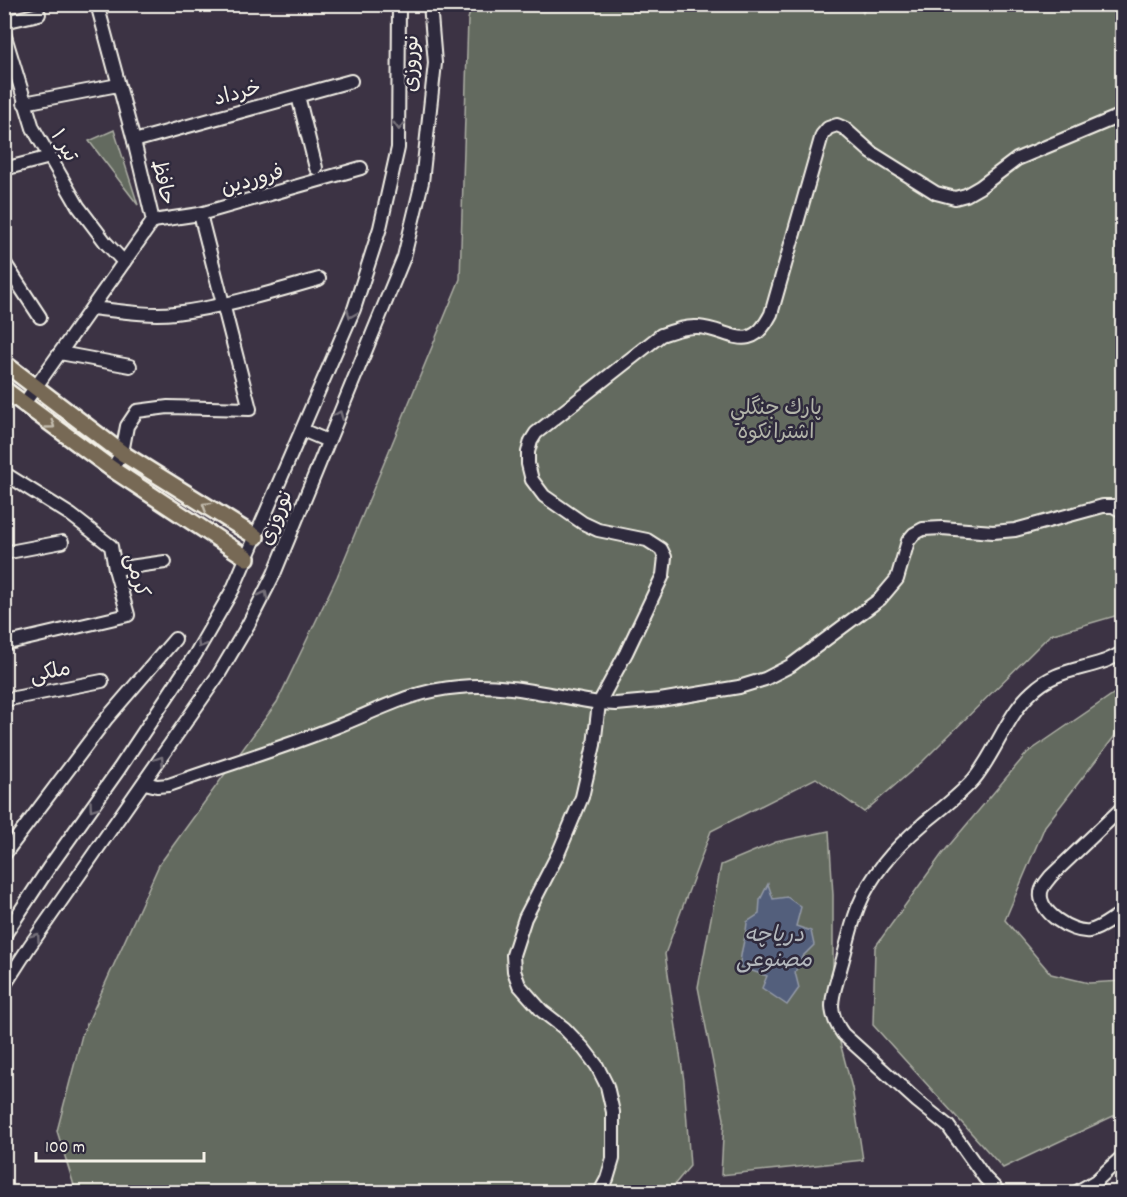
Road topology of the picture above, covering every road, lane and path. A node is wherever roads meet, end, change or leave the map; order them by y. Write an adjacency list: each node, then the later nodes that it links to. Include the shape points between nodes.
1 (96, 4): 8 (street, حافظ)
2 (399, 4): 31 (street, نوروزی, one-way to 31, via 398,148 354,309)
3 (430, 4): 32 (street, نوروزی, one-way to 3, via 404,257 422,182 435,63)
4 (39, 14): 5 (street)
5 (4, 22)
6 (4, 33): 10 (street, تیر ۱)
7 (351, 81): 9 (street, خرداد)
8 (118, 85): 10 (street); 12 (street, حافظ)
9 (298, 96): 12 (street, خرداد); 14 (street)
10 (24, 104): 13 (street, تیر ۱)
11 (1122, 115): 48 (street, via 1017,159 980,187 955,198 936,193 872,153 844,128 828,128 822,135 765,325 746,338 698,327 661,335 536,433 528,464 532,480 544,496 598,530 647,540 661,549 665,557 663,575)
12 (134, 141): 18 (street, حافظ)
13 (50, 157): 16 (street); 20 (street, تیر ۱, via 78,206)
14 (316, 168)
15 (361, 168): 17 (street, فروردین)
16 (4, 169)
17 (200, 214): 18 (street, فروردین); 22 (street)
18 (153, 221): 20 (street, حافظ)
19 (4, 262): 24 (street)
20 (124, 262): 23 (street, حافظ)
21 (320, 279): 22 (street)
22 (225, 304): 23 (street, via 173,313); 33 (street, via 250,408 168,407 137,411 127,426)
23 (92, 308): 25 (street, حافظ)
24 (40, 317)
25 (60, 353): 27 (street); 28 (street, حافظ)
26 (4, 363): 28 (main road, نوروزی)
27 (130, 366)
28 (36, 388): 30 (street, حافظ); 33 (main road, نوروزی)
29 (4, 389): 30 (main road, نوروزی)
30 (23, 405): 34 (main road, نوروزی, one-way to 34)
31 (302, 430): 32 (street); 37 (street, نوروزی)
32 (328, 441): 49 (street, نوروزی, one-way to 32, via 248,625 274,574)
33 (122, 453): 34 (street); 37 (main road, نوروزی, one-way to 33)
34 (112, 469): 40 (main road, نوروزی)
35 (4, 474): 42 (street, کرمی, via 71,515 111,546)
36 (1122, 511): 48 (street, via 1103,506 993,532 923,529 908,541 897,579 880,599 790,666 740,687 660,700)
37 (256, 537): 40 (street, نوروزی)
38 (62, 542): 39 (street)
39 (4, 553)
40 (247, 558): 53 (street, نوروزی, one-way to 53, via 195,655)
41 (165, 562): 42 (street)
42 (115, 569): 44 (street, کرمی, via 128,615)
43 (175, 639): 51 (street, via 107,718)
44 (4, 644)
45 (1122, 653): 57 (street, via 1056,675 1030,692 976,777 879,868 859,905 834,991 831,1009 843,1034 948,1126)
46 (102, 681): 47 (street, ملکی)
47 (4, 700)
48 (599, 704): 49 (street, via 495,687 434,690 170,785); 56 (street, via 582,797 525,918 513,955 519,985 584,1048 607,1086 613,1112 614,1159)
49 (145, 783): 54 (street, نوروزی, one-way to 49)
50 (1122, 808): 52 (street, via 1051,876 1041,894 1046,909 1078,930 1101,927)
51 (4, 855)
52 (1122, 913)
53 (4, 936)
54 (4, 986)
55 (1122, 1157): 58 (street)
56 (600, 1192)
57 (999, 1192)
58 (1077, 1192)

